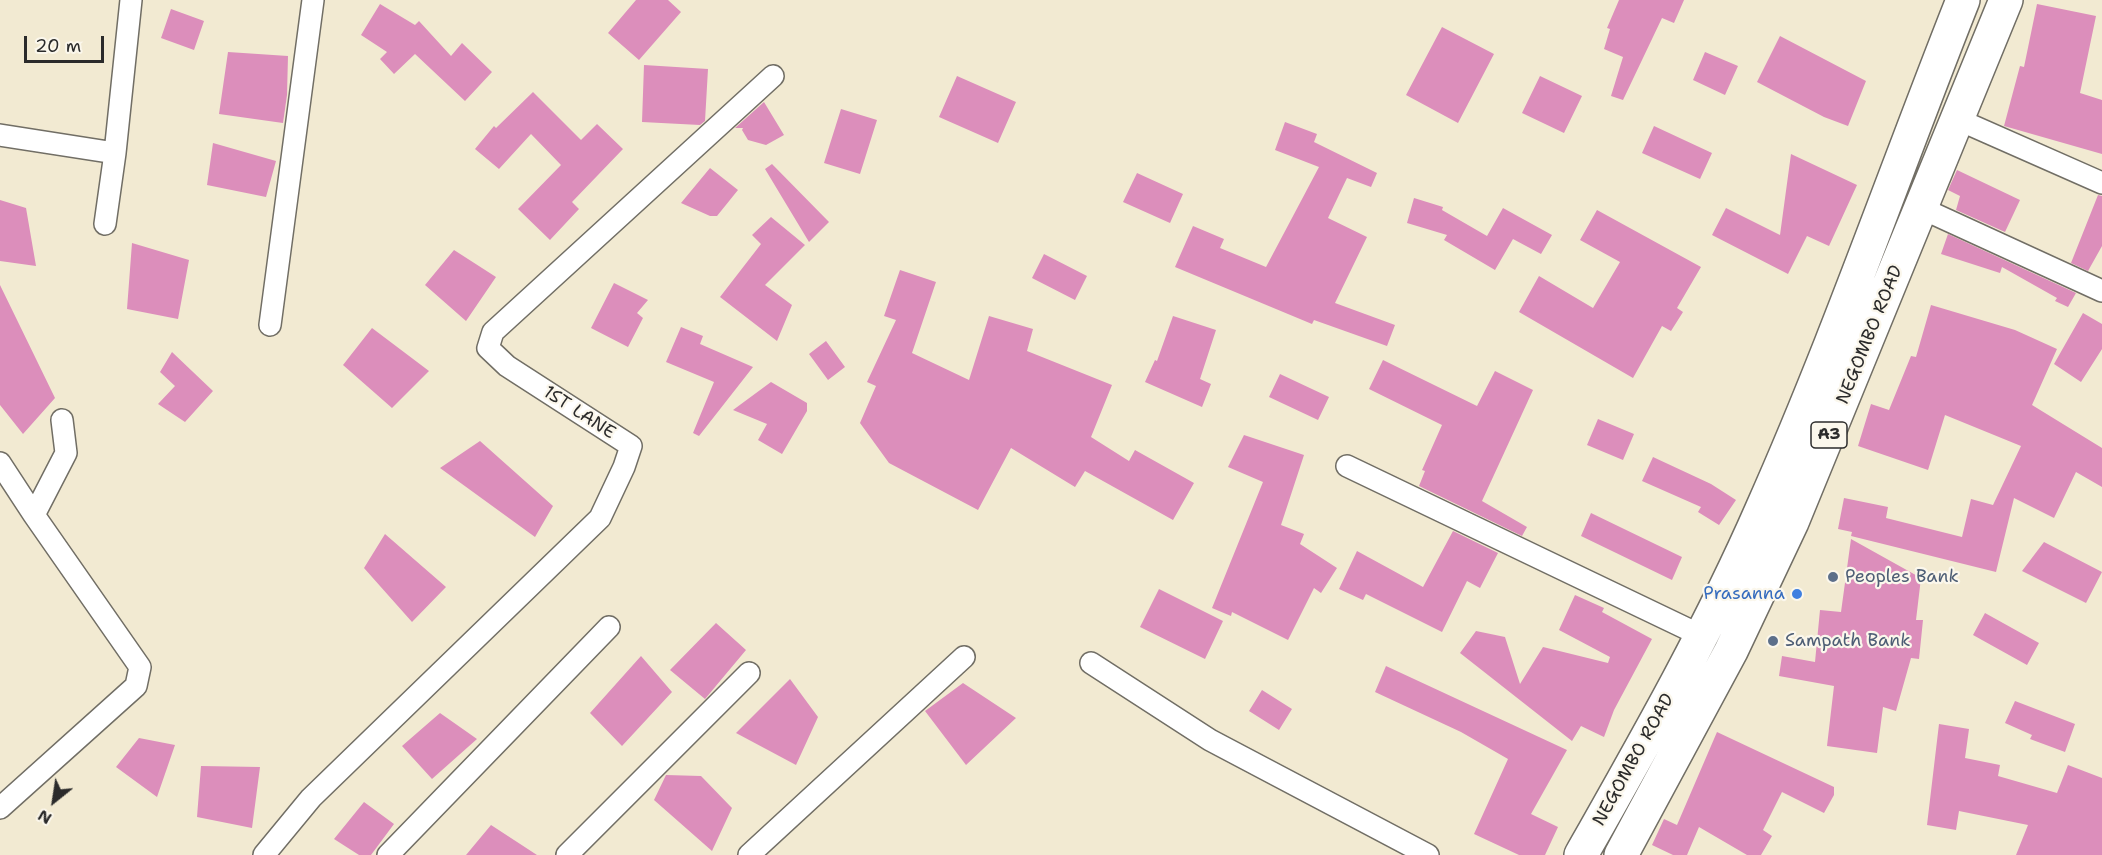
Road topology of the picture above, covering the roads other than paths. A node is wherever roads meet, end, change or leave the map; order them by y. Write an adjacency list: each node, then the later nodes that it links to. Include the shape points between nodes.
1 (131, 0): 8 (street)
2 (312, 0): 13 (street)
3 (1963, 0): 19 (highway, NEGOMBO ROAD / A3, via 1820,370 1762,509)
4 (2006, 0): 6 (highway, NEGOMBO ROAD / A3)
5 (773, 76): 24 (street, 1ST LANE, via 492,332 488,348 507,366 631,446 600,518 311,798)
6 (1957, 119): 9 (street); 10 (highway, NEGOMBO ROAD / A3)
7 (0, 135): 8 (street)
8 (115, 153): 11 (street)
9 (2102, 183)
10 (1921, 208): 12 (street); 30 (highway, NEGOMBO ROAD / A3, via 1792,522 1731,651)
11 (105, 224)
12 (2102, 291)
13 (270, 325)
14 (62, 420): 17 (street, via 66,453)
15 (0, 462): 17 (street)
16 (1347, 466): 19 (street)
17 (34, 515): 23 (street, via 140,667 136,686)
18 (609, 627): 25 (street)
19 (1702, 636): 29 (highway, NEGOMBO ROAD / A3)
20 (963, 657): 27 (street)
21 (1091, 663): 28 (street, via 1210,740)
22 (749, 673): 26 (street)
23 (0, 808)
24 (264, 855)
25 (388, 855)
26 (567, 855)
27 (749, 855)
28 (1428, 855)
29 (1581, 855)
30 (1621, 855)

